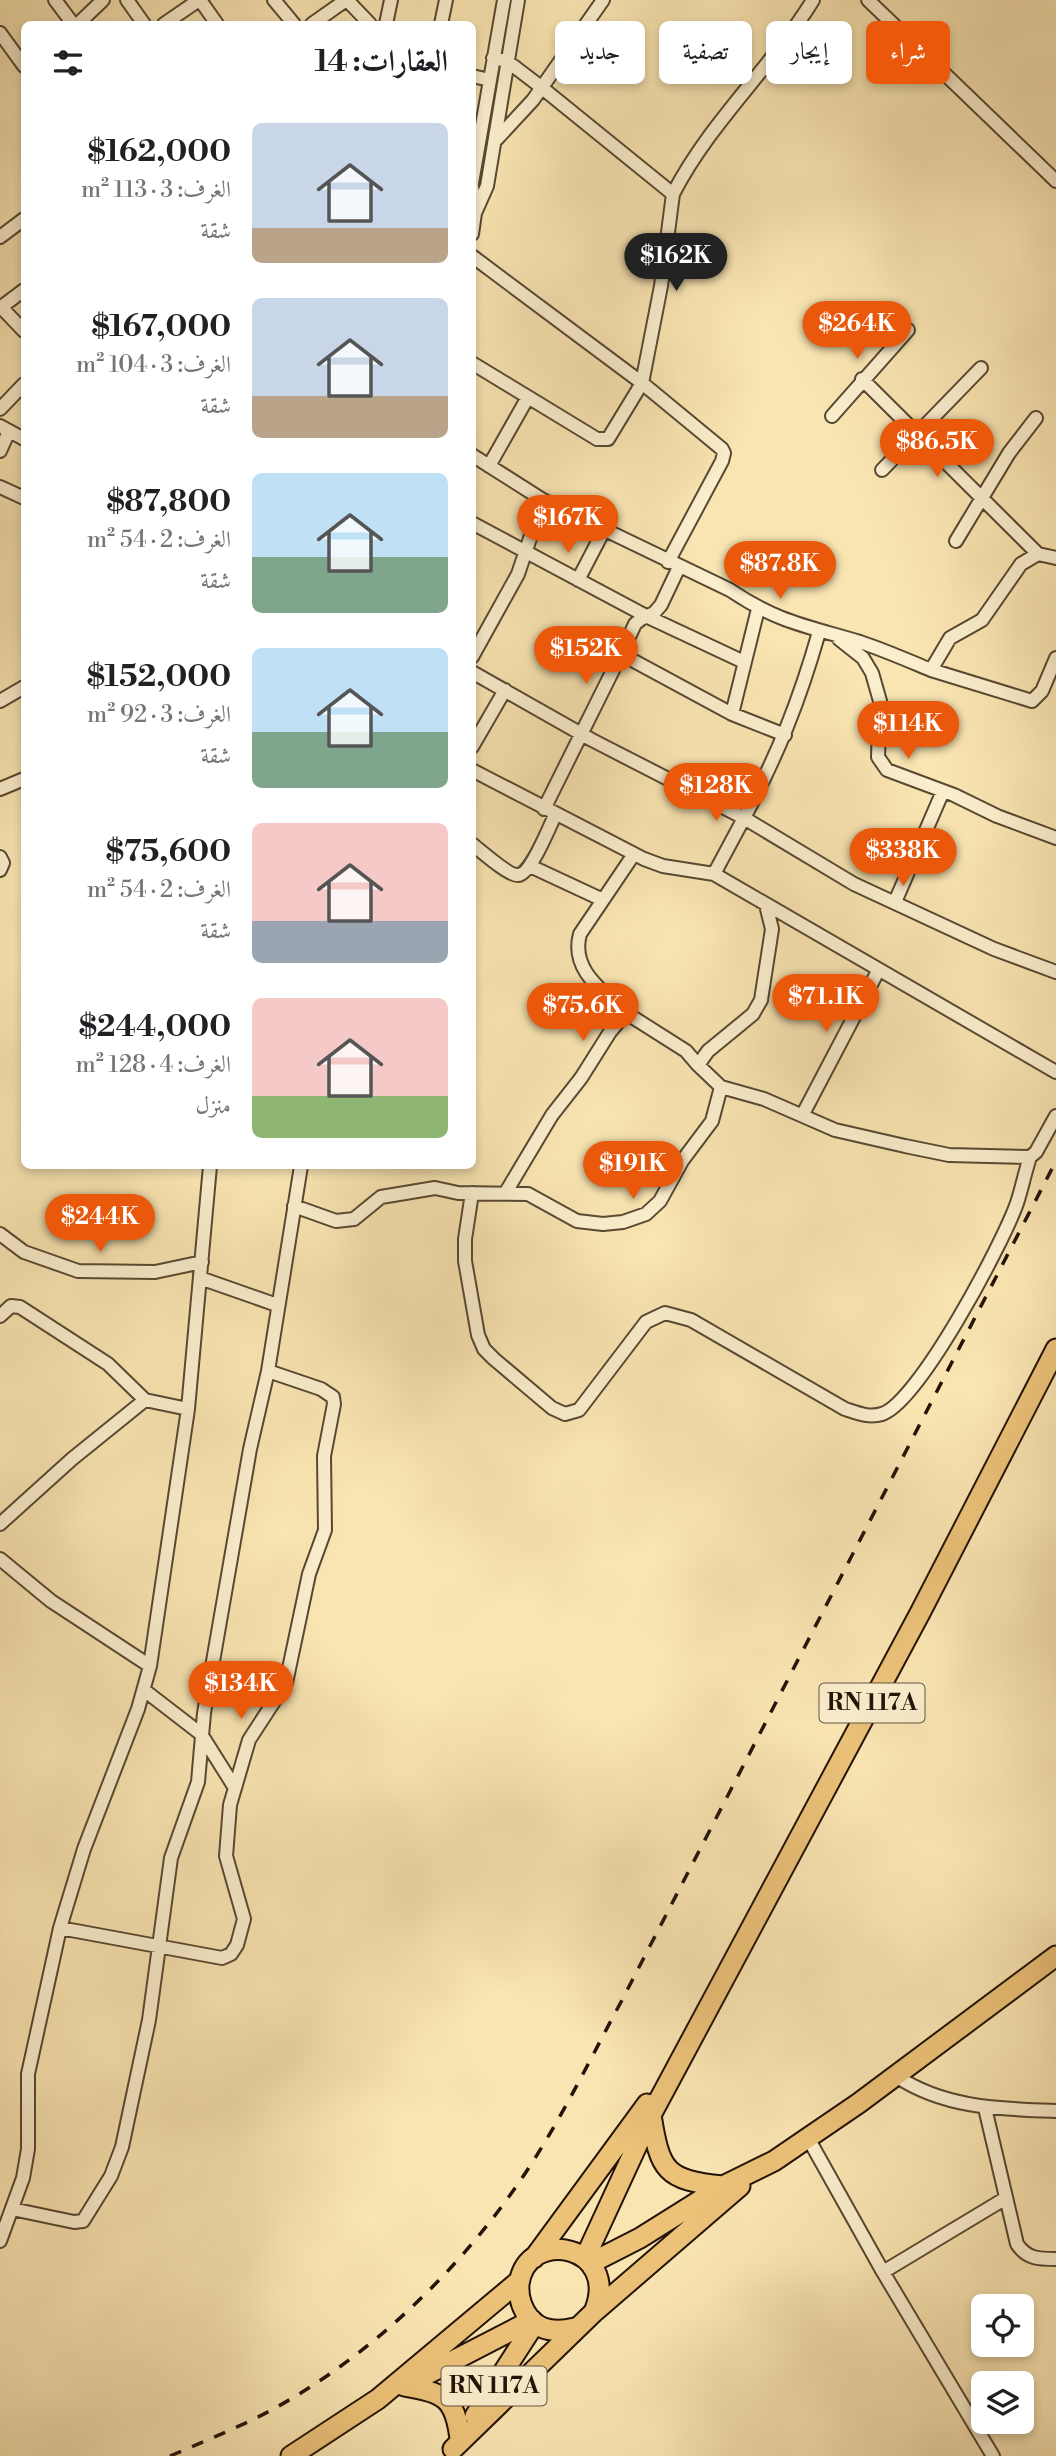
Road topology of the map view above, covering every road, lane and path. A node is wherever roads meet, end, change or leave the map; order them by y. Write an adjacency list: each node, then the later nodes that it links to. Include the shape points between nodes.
1 (55, 0): 14 (street)
2 (103, 0): 15 (street)
3 (127, 0): 16 (street)
4 (199, 0): 17 (street); 18 (street)
5 (274, 0): 19 (street)
6 (346, 0): 20 (street); 21 (street)
7 (391, 0): 22 (street)
8 (446, 0): 23 (street)
9 (503, 0): 25 (street)
10 (518, 0): 27 (street)
11 (603, 0): 30 (street)
12 (813, 0): 36 (street, via 792,34 698,151)
13 (868, 0): 33 (street)
14 (73, 21)
15 (79, 21)
16 (142, 21)
17 (168, 21)
18 (215, 21)
19 (292, 21)
20 (316, 21)
21 (367, 21)
22 (387, 21)
23 (442, 21)
24 (0, 33): 26 (street)
25 (494, 58): 27 (street); 29 (street)
26 (21, 61)
27 (507, 61): 30 (street); 31 (street)
28 (476, 77): 29 (street)
29 (490, 80): 32 (street)
30 (541, 87): 31 (street); 36 (street)
31 (494, 142): 35 (street)
32 (476, 161)
33 (1056, 181)
34 (476, 185): 35 (street)
35 (487, 186): 37 (street)
36 (673, 194): 48 (street)
37 (476, 211)
38 (21, 221): 39 (street)
39 (0, 237)
40 (476, 259): 48 (street)
41 (21, 292): 42 (street)
42 (1, 307): 43 (street)
43 (21, 328)
44 (908, 330): 47 (street)
45 (476, 365): 50 (street)
46 (981, 368): 55 (street)
47 (862, 379): 52 (street); 55 (street)
48 (642, 383): 50 (street, via 613,435 603,440); 71 (street, via 724,453)
49 (21, 387): 51 (street)
50 (528, 397): 59 (street)
51 (0, 409)
52 (832, 416)
53 (1036, 418): 63 (street)
54 (5, 429): 56 (street); 57 (street)
55 (916, 435): 60 (street); 63 (street)
56 (21, 437)
57 (0, 451)
58 (476, 458): 59 (street)
59 (489, 466): 64 (street)
60 (883, 470)
61 (0, 487): 62 (street)
62 (21, 497)
63 (982, 498): 67 (street); 69 (street)
64 (543, 500): 66 (street); 68 (street)
65 (476, 525): 68 (street)
66 (604, 530): 71 (street); 72 (street)
67 (956, 541)
68 (526, 551): 72 (street); 77 (street)
69 (1038, 554): 70 (street); 81 (street, via 1021,564 982,620 950,638)
70 (1056, 558)
71 (674, 565): 73 (street, via 730,590); 74 (street, via 660,605)
72 (578, 580): 74 (street)
73 (758, 609): 75 (street); 80 (street)
74 (648, 617): 78 (street, via 635,624); 80 (street)
75 (819, 632): 76 (street); 88 (street)
76 (835, 636): 81 (street); 93 (street, via 863,658 872,673 880,701 877,739 881,764)
77 (476, 650)
78 (621, 653): 86 (street); 87 (street)
79 (1056, 658): 81 (street, via 1042,691 1032,701)
80 (744, 662): 86 (street)
81 (931, 670)
82 (476, 673): 84 (street)
83 (21, 688): 85 (street)
84 (505, 690): 87 (street); 89 (street)
85 (2, 696)
86 (732, 713): 88 (street)
87 (581, 734): 94 (street); 95 (street)
88 (785, 735): 95 (street)
89 (476, 740)
90 (476, 772): 94 (street)
91 (21, 780): 92 (street)
92 (0, 789)
93 (943, 791): 96 (street); 104 (street)
94 (549, 812): 98 (street); 100 (street)
95 (744, 818): 102 (street); 104 (street, via 854,884)
96 (1056, 838)
97 (476, 847): 100 (street, via 517,876)
98 (634, 854): 102 (street, via 663,866); 103 (street)
99 (0, 857): 101 (street)
100 (530, 866): 103 (street)
101 (0, 870)
102 (714, 874): 105 (street)
103 (603, 900): 108 (street, via 580,934 578,959)
104 (895, 902): 107 (street, via 994,949)
105 (766, 905): 106 (street); 109 (street, via 772,929 761,1000 753,1014)
106 (878, 971): 110 (street); 112 (street)
107 (1056, 972)
108 (626, 1013): 109 (street, via 686,1051); 117 (street, via 552,1115)
109 (698, 1065): 111 (street)
110 (1056, 1072)
111 (721, 1087): 112 (street); 117 (street, via 712,1121 660,1201 646,1214 623,1222 578,1221 528,1194)
112 (803, 1114): 114 (street, via 835,1130 949,1155)
113 (1056, 1116): 114 (street)
114 (1030, 1157): 118 (street, via 1017,1205 952,1329 894,1408 880,1415 845,1409 691,1320 665,1313 646,1322 579,1410 565,1414 552,1408 484,1349 478,1335 464,1239)
115 (210, 1169): 121 (street)
116 (300, 1169): 119 (street)
117 (506, 1192): 118 (street)
118 (472, 1193): 119 (street, via 435,1188 387,1195 374,1200 354,1219 336,1221)
119 (294, 1206): 123 (street)
120 (0, 1234): 121 (street, via 24,1252 78,1271 155,1272)
121 (202, 1262): 122 (street)
122 (200, 1278): 123 (street); 128 (street)
123 (277, 1304): 126 (street)
124 (0, 1316): 127 (street, via 11,1306 20,1307 108,1364)
125 (1056, 1349): 138 (main road, RN 117A)
126 (268, 1371): 133 (street, via 250,1449); 134 (street, via 333,1397 324,1456 326,1520 309,1574 286,1683 249,1740)
127 (145, 1400): 128 (street); 129 (street)
128 (188, 1409): 131 (street)
129 (0, 1524)
130 (0, 1559): 131 (street, via 51,1601)
131 (150, 1666): 132 (street)
132 (144, 1690): 133 (street); 135 (street, via 83,1849)
133 (201, 1734): 134 (street); 136 (street, via 198,1782 171,1858)
134 (235, 1788): 136 (street, via 226,1856 244,1919 237,1945 222,1958)
135 (60, 1928): 136 (street); 147 (street, via 28,2074 28,2149)
136 (159, 1946): 147 (street, via 149,2020 122,2147 111,2176 83,2221)
137 (1056, 1956): 139 (main road)
138 (683, 2056): 142 (main road, RN 117A); 149 (main road)
139 (896, 2076): 140 (street, via 915,2089); 143 (main road)
140 (985, 2108): 141 (street); 146 (street)
141 (1056, 2110)
142 (650, 2115): 145 (main road, via 655,2144 669,2171 694,2183); 151 (main road, RN 117A)
143 (808, 2137): 144 (main road); 152 (street)
144 (760, 2170): 145 (main road); 154 (main road)
145 (723, 2186): 151 (main road, via 640,2238)
146 (1006, 2198): 150 (street, via 1017,2245 1024,2255); 152 (street)
147 (12, 2209): 148 (street)
148 (0, 2241)
149 (534, 2258): 151 (main road, via 560,2249); 153 (main road)
150 (1056, 2259)
151 (588, 2260): 154 (main road, via 601,2287)
152 (883, 2272): 161 (street)
153 (519, 2281): 155 (main road, via 523,2309); 158 (main road)
154 (594, 2312): 156 (main road)
155 (533, 2322): 156 (main road, via 554,2331); 157 (main road); 159 (main road, RN 117A)
156 (575, 2328): 159 (main road)
157 (404, 2386): 158 (main road); 159 (main road, via 446,2398 454,2409)
158 (378, 2399): 160 (main road)
159 (453, 2448)
160 (291, 2456)
161 (993, 2456)

